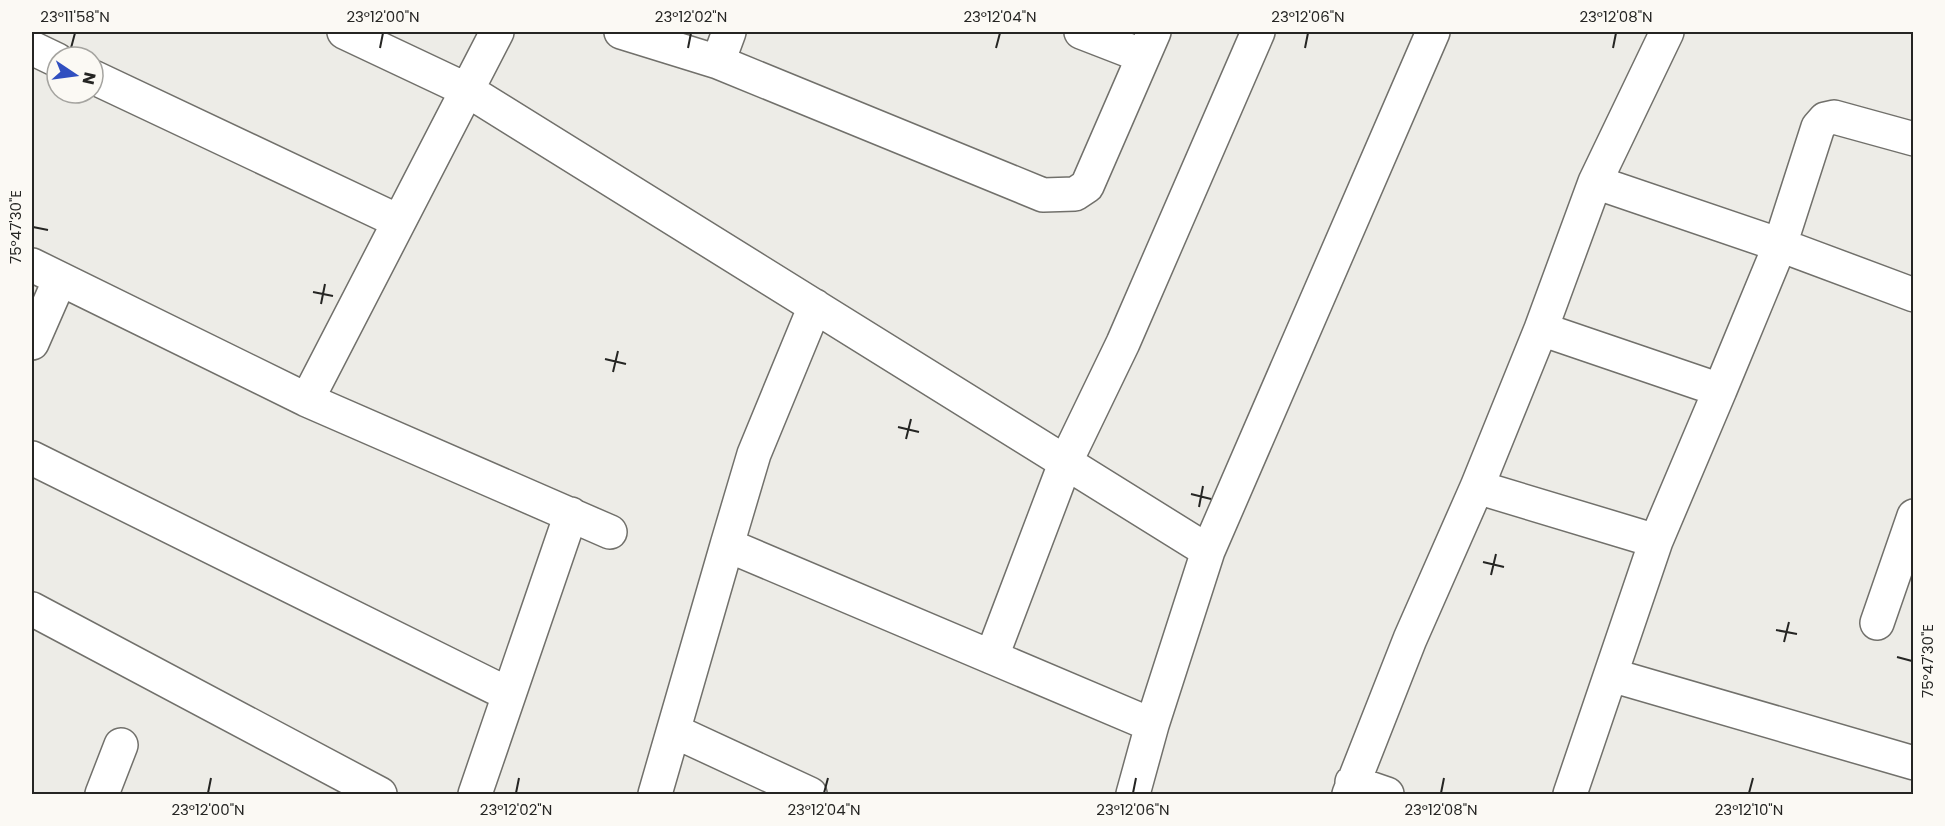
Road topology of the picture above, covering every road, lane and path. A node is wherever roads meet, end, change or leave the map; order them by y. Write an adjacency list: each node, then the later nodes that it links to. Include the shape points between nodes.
1 (344, 32): 12 (street)
2 (497, 32): 12 (street)
3 (621, 32): 10 (street)
4 (729, 32): 10 (street)
5 (1081, 32): 9 (street)
6 (1258, 32): 25 (street, via 1123,343)
7 (1433, 32): 32 (street)
8 (1667, 32): 14 (street)
9 (1148, 44): 10 (street, via 1087,186 1075,194 1043,195)
10 (718, 62)
11 (105, 83): 15 (street)
12 (467, 90): 15 (street); 19 (street)
13 (1914, 139): 16 (street, via 1834,117 1825,119 1818,127)
14 (1595, 182): 16 (street); 20 (street)
15 (399, 221): 23 (street)
16 (1780, 245): 18 (street); 22 (street)
17 (46, 272): 21 (street); 23 (street)
18 (1914, 295)
19 (815, 306): 25 (street); 31 (street, via 754,454)
20 (1541, 329): 22 (street); 26 (street)
21 (32, 343)
22 (1720, 390): 30 (street)
23 (307, 400): 27 (street)
24 (32, 458): 37 (street)
25 (1066, 461): 32 (street); 35 (street)
26 (1477, 487): 30 (street); 42 (street, via 1410,639)
27 (571, 514): 29 (street); 37 (street)
28 (1914, 516): 34 (street)
29 (610, 532)
30 (1656, 541): 36 (street)
31 (727, 546): 35 (street); 39 (street)
32 (1208, 551): 38 (street)
33 (32, 609): 44 (street)
34 (1877, 623)
35 (992, 656): 38 (street)
36 (1611, 675): 41 (street); 50 (street)
37 (508, 694): 45 (street)
38 (1152, 725): 48 (street)
39 (674, 731): 46 (street); 47 (street)
40 (121, 745): 43 (street)
41 (1914, 763)
42 (1351, 788): 49 (street)
43 (102, 795)
44 (380, 795)
45 (475, 795)
46 (655, 795)
47 (810, 795)
48 (1133, 795)
49 (1388, 795)
50 (1570, 795)

